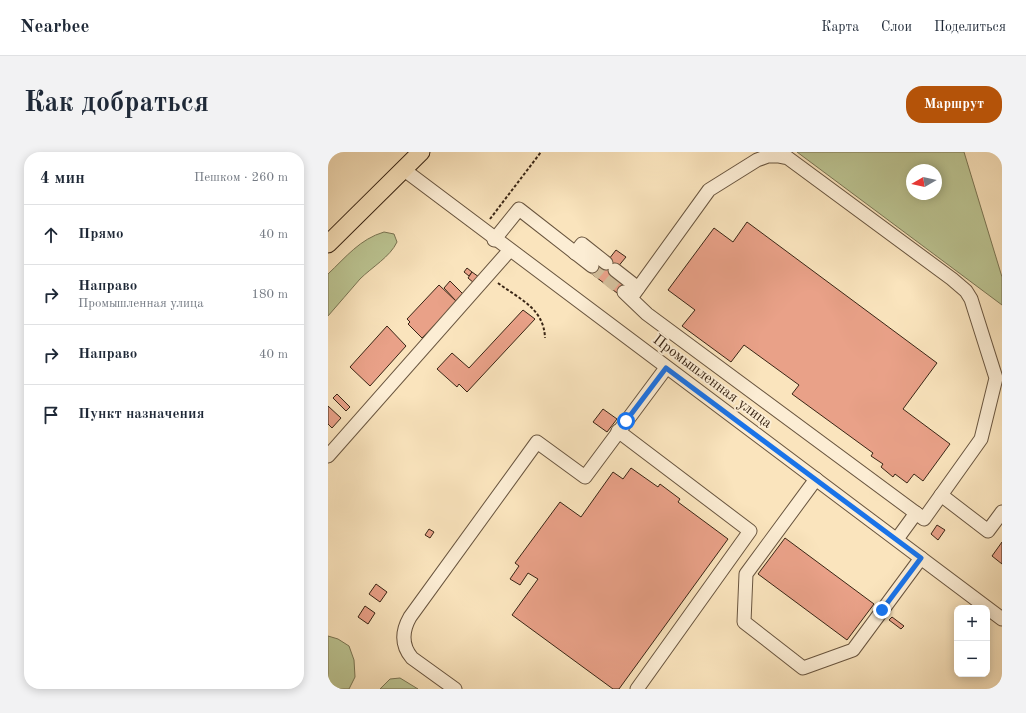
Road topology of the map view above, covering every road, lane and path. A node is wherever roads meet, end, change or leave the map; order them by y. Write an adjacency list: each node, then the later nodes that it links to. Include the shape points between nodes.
1 (421, 152): 3 (main road)
2 (541, 152): 4 (path)
3 (403, 169): 5 (street, Промышленная улица); 6 (main road)
4 (487, 223)
5 (494, 240): 7 (street, via 519,210); 8 (street, Промышленная улица)
6 (328, 244)
7 (578, 248): 9 (street); 11 (street, via 611,267)
8 (509, 251): 10 (street); 13 (street, Промышленная улица)
9 (592, 266)
10 (487, 276): 12 (path, via 538,312 545,328); 16 (street)
11 (631, 292): 14 (street, via 709,190 757,160 768,156 788,158 966,291 971,299); 20 (street, via 647,314)
12 (545, 338)
13 (666, 368): 15 (street); 17 (street, Промышленная улица)
14 (998, 390): 18 (street, via 981,439)
15 (618, 431): 24 (street, via 584,477 537,442 410,617 404,634 407,652); 25 (street, via 750,531)
16 (328, 456)
17 (816, 480): 21 (street, Промышленная улица); 22 (street, via 746,574 744,622 803,668 853,650)
18 (941, 495): 19 (street, via 988,531); 20 (street, via 924,519)
19 (1002, 512)
20 (916, 513): 21 (street)
21 (897, 539): 22 (street, Промышленная улица)
22 (921, 558): 23 (street, Промышленная улица)
23 (1002, 619)
24 (455, 689)
25 (637, 689)

